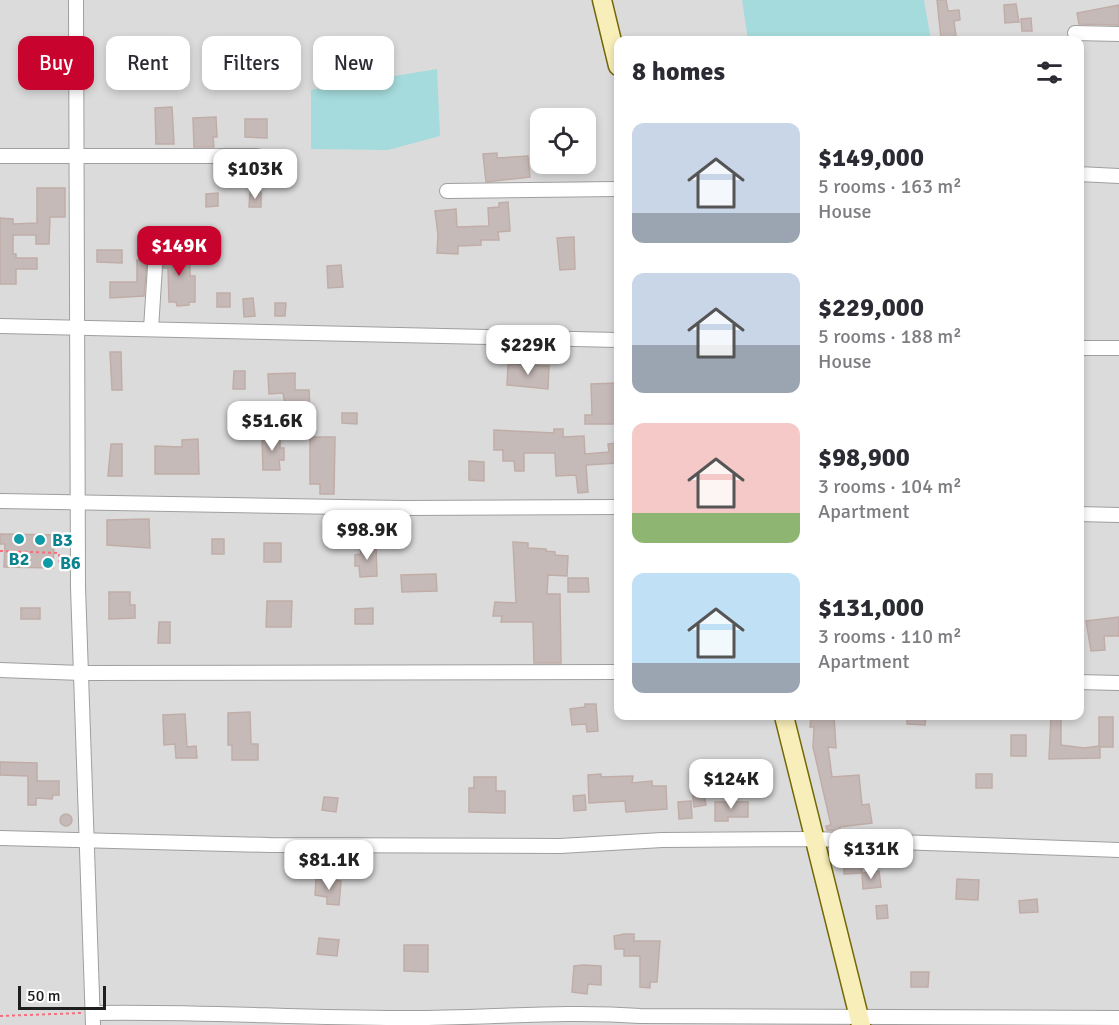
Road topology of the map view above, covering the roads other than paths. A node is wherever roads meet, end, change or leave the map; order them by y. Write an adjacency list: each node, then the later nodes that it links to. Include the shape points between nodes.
1 (76, 0): 7 (street)
2 (602, 0): 5 (street)
3 (1075, 33): 4 (street)
4 (1119, 34)
5 (614, 50)
6 (0, 156): 7 (street)
7 (78, 156): 8 (street); 15 (street)
8 (257, 156)
9 (1084, 174): 10 (street)
10 (1119, 176)
11 (614, 189): 12 (street)
12 (447, 191)
13 (155, 266): 16 (street)
14 (0, 327): 15 (street)
15 (78, 327): 16 (street); 21 (street)
16 (151, 328): 17 (street)
17 (614, 340)
18 (1084, 348): 19 (street)
19 (1119, 348)
20 (0, 501): 21 (street)
21 (80, 501): 22 (street, via 404,508); 27 (street)
22 (614, 507)
23 (1084, 514): 24 (street)
24 (1119, 514)
25 (0, 670): 27 (street)
26 (614, 672): 27 (street)
27 (81, 673): 33 (street)
28 (1084, 682): 29 (street)
29 (1119, 683)
30 (785, 720): 32 (street)
31 (0, 838): 33 (street)
32 (813, 839): 33 (street, via 662,840 561,846); 34 (street); 37 (street)
33 (88, 840): 36 (street)
34 (1119, 850)
35 (1119, 1018): 37 (street)
36 (93, 1019): 37 (street, via 401,1018 592,1012)
37 (860, 1021)

